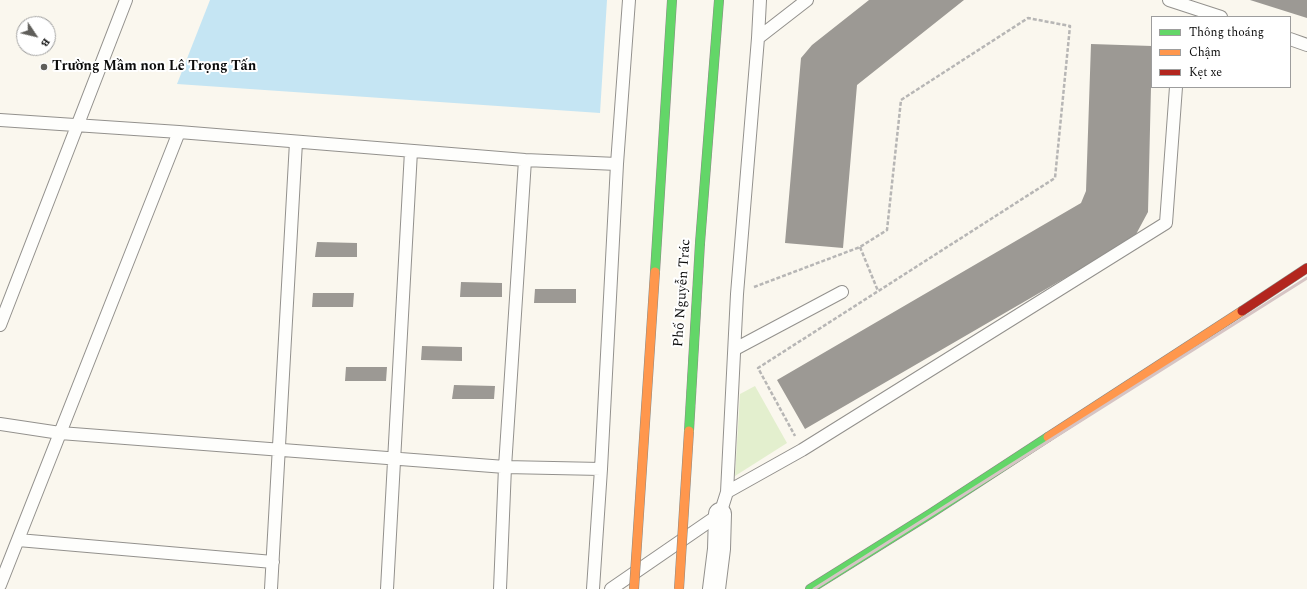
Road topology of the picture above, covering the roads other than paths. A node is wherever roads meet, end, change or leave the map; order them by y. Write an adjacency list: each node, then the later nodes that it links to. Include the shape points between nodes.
1 (126, 0): 14 (lane)
2 (629, 0): 19 (lane)
3 (672, 0): 40 (main road, Phố Nguyễn Trác, bridge)
4 (719, 0): 41 (main road, Phố Nguyễn Trác, bridge, via 700,243)
5 (760, 0): 9 (lane)
6 (807, 0): 9 (lane)
7 (1169, 0): 8 (lane)
8 (1218, 16)
9 (758, 38): 23 (lane, via 737,294)
10 (1291, 39): 11 (lane)
11 (1307, 45)
12 (1176, 88): 30 (lane, via 1166,224 802,450)
13 (0, 120): 14 (lane)
14 (77, 125): 15 (lane); 22 (lane)
15 (179, 132): 16 (lane); 25 (lane)
16 (296, 142): 17 (lane); 26 (lane)
17 (411, 150): 18 (lane); 27 (lane)
18 (525, 160): 19 (lane); 28 (lane)
19 (617, 164): 29 (lane)
20 (1307, 268): 43 (main road, via 930,514)
21 (842, 292): 23 (lane)
22 (0, 325)
23 (735, 350): 30 (lane)
24 (0, 424): 25 (lane)
25 (60, 433): 26 (lane); 32 (lane)
26 (279, 450): 27 (lane); 33 (lane)
27 (394, 459): 28 (lane); 36 (lane)
28 (505, 467): 29 (lane); 37 (lane)
29 (601, 469): 38 (lane)
30 (727, 492): 31 (lane)
31 (720, 514): 39 (lane); 42 (street)
32 (18, 540): 33 (lane); 34 (lane)
33 (273, 562): 35 (lane)
34 (0, 585)
35 (271, 589)
36 (387, 589)
37 (500, 589)
38 (593, 589)
39 (611, 589)
40 (634, 589)
41 (679, 589)
42 (714, 589)
43 (810, 589)

